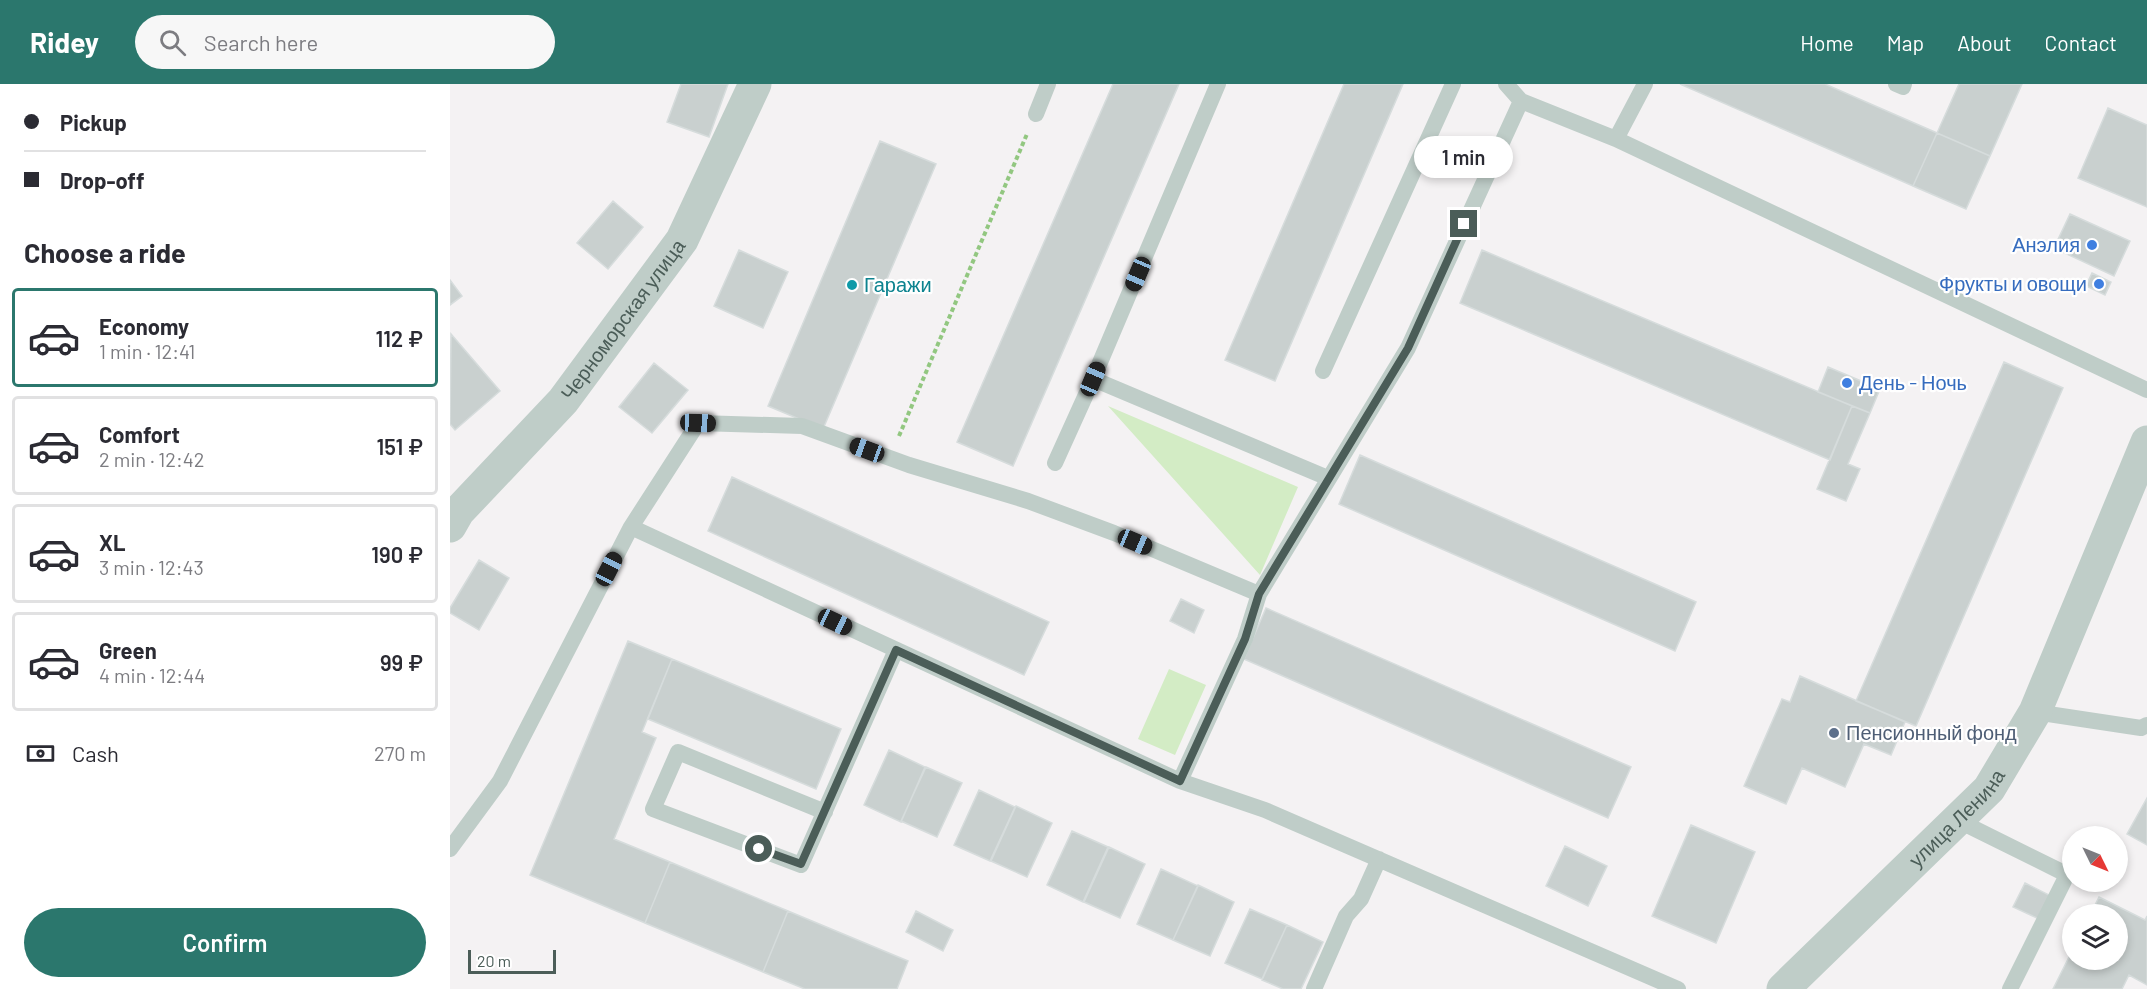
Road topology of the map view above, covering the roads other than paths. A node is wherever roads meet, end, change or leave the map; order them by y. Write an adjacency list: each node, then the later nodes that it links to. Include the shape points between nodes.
1 (754, 84): 18 (street, Черноморская улица, via 682,240 563,401)
2 (1048, 84): 10 (lane)
3 (1218, 84): 13 (lane)
4 (1453, 84): 12 (lane)
5 (1506, 84): 9 (lane)
6 (1646, 84): 11 (lane)
7 (1896, 84): 8 (lane)
8 (1904, 84)
9 (1521, 101): 11 (lane); 17 (lane, via 1408,348)
10 (1036, 114)
11 (1616, 139): 14 (lane)
12 (1323, 371)
13 (1093, 379): 16 (lane); 17 (lane)
14 (2147, 390)
15 (2147, 442): 22 (street, улица Ленина)
16 (1055, 463)
17 (1328, 478): 20 (lane)
18 (453, 514)
19 (631, 527): 20 (lane, via 698,423 802,426 1028,501); 21 (lane); 27 (lane, via 500,781)
20 (1259, 594): 24 (lane, via 1245,639)
21 (896, 650): 24 (lane); 25 (lane)
22 (2035, 712): 23 (lane, via 2141,728); 26 (street, улица Ленина, via 1989,789)
23 (2147, 725)
24 (1180, 781): 28 (lane, via 1265,810)
25 (825, 812): 25 (lane, via 801,864 653,808 678,752)
26 (1957, 820): 31 (street, улица Ленина); 32 (lane, via 2065,875)
27 (450, 849)
28 (1379, 859): 29 (lane, via 1361,899 1346,916); 30 (lane)
29 (1314, 989)
30 (1678, 989)
31 (1783, 989)
32 (2010, 989)

